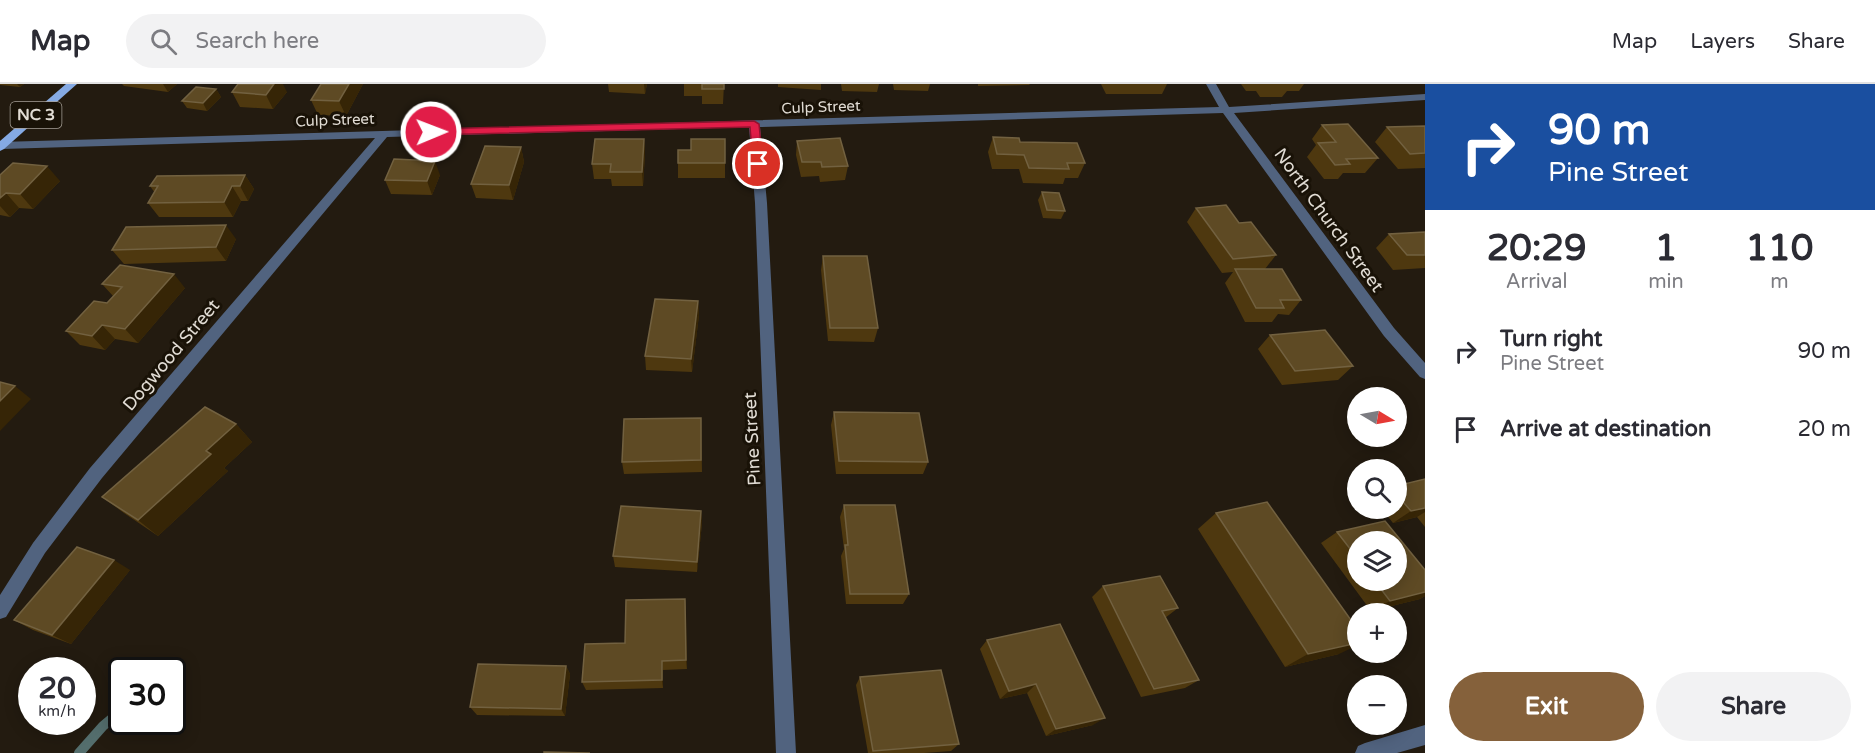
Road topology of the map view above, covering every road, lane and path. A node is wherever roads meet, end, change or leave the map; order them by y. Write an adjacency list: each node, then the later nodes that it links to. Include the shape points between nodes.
1 (72, 84): 7 (main road, NC 3)
2 (1211, 84): 4 (street, North Church Street)
3 (1425, 97): 4 (street, Culp Street)
4 (1226, 110): 5 (street, Culp Street); 8 (street, North Church Street, via 1389,332)
5 (754, 124): 6 (street, Culp Street); 11 (street, Pine Street)
6 (385, 133): 7 (street, Culp Street); 9 (street, Dogwood Street, via 96,473 39,548)
7 (1, 146)
8 (1425, 373)
9 (0, 611)
10 (1425, 735): 12 (street)
11 (786, 753)
12 (1365, 753)

